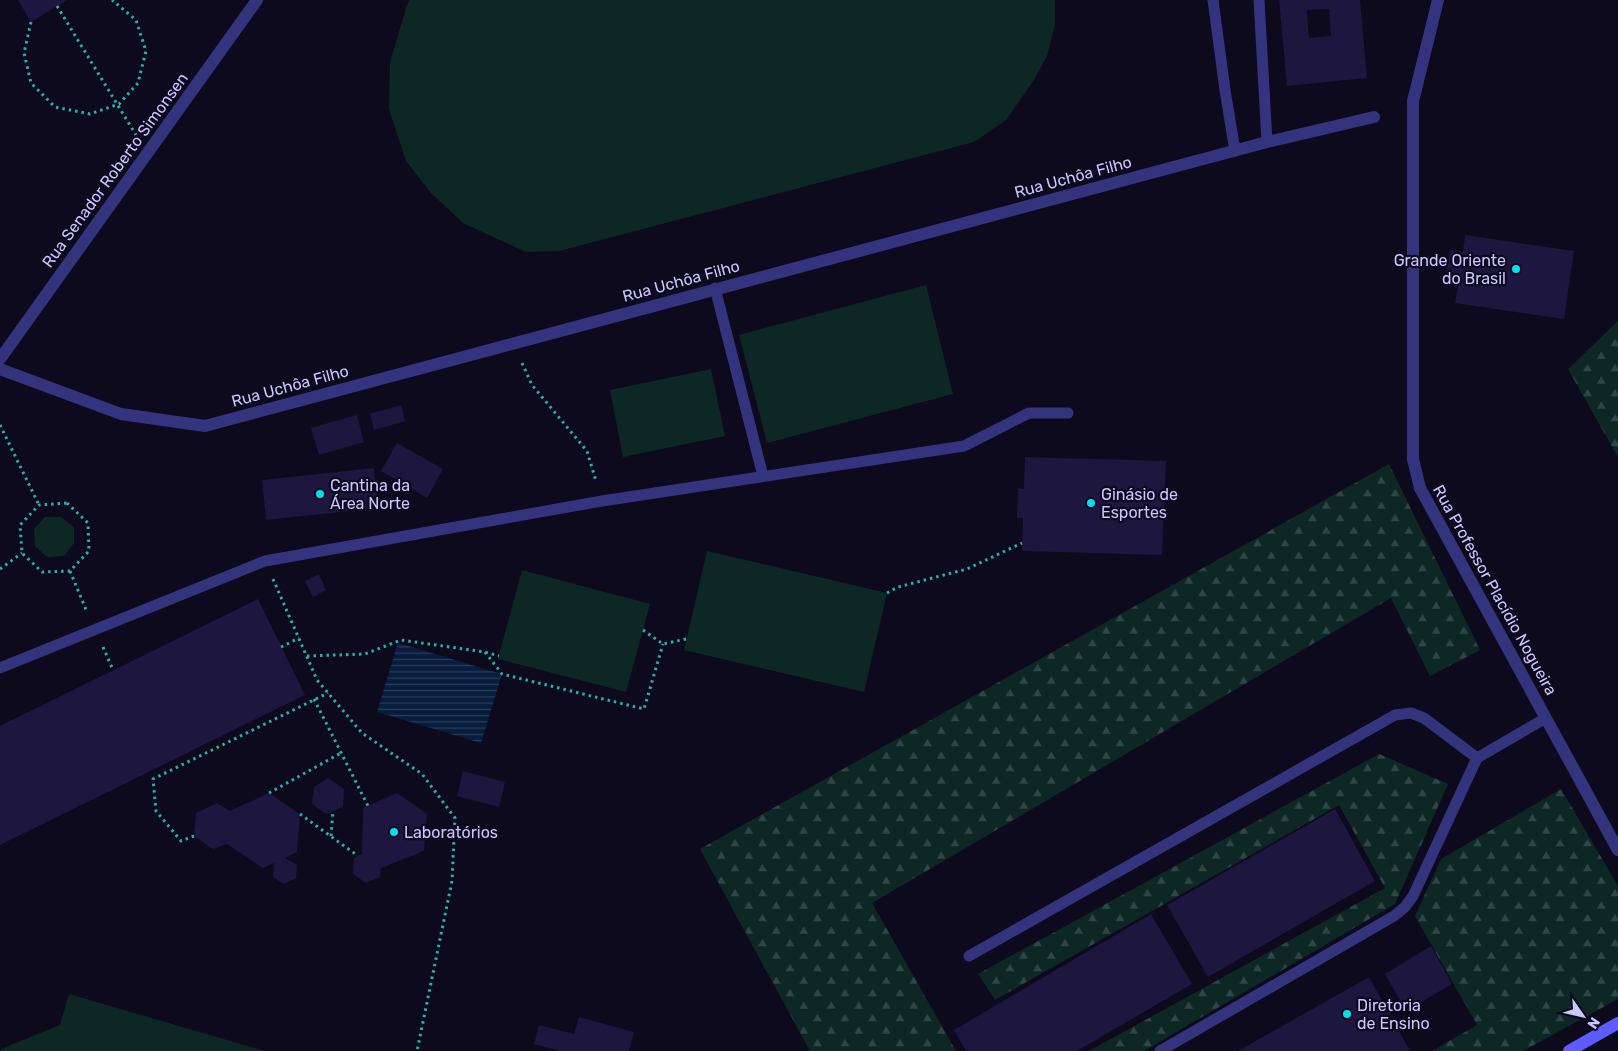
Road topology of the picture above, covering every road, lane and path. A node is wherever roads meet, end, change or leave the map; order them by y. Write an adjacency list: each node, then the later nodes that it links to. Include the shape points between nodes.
1 (112, 0): 8 (path, via 136,20 146,51 138,83)
2 (256, 0): 12 (street, Rua Senador Roberto Simonsen)
3 (1214, 0): 11 (lane)
4 (1259, 0): 10 (lane)
5 (1438, 0): 38 (street, Rua Professor Placídio Nogueira, via 1413,101 1412,459 1420,488)
6 (57, 6): 8 (path)
7 (31, 22): 8 (path, via 24,52 31,83 55,107 90,114)
8 (118, 104): 12 (path)
9 (1374, 117): 10 (street, Rua Uchôa Filho)
10 (1267, 142): 11 (street, Rua Uchôa Filho)
11 (1235, 151): 13 (street, Rua Uchôa Filho)
12 (147, 153): 15 (street, Rua Senador Roberto Simonsen)
13 (715, 288): 14 (street, Rua Uchôa Filho); 19 (lane)
14 (512, 343): 16 (street, Rua Uchôa Filho, via 205,426 120,414); 20 (path, via 532,385 587,451)
15 (0, 359)
16 (0, 369)
17 (1068, 413): 19 (lane, via 1029,413 964,446)
18 (0, 425): 21 (path)
19 (763, 476): 20 (lane)
20 (602, 501): 24 (lane)
21 (39, 505): 23 (path, via 20,525); 23 (path, via 67,503 88,522 89,551 70,571 42,572)
22 (1022, 543): 26 (path, via 967,568)
23 (22, 553): 25 (path)
24 (265, 561): 28 (path); 35 (lane)
25 (0, 569)
26 (887, 593)
27 (643, 630): 30 (path)
28 (299, 638): 31 (path); 33 (path)
29 (686, 639): 30 (path)
30 (663, 644): 32 (path, via 644,708 502,674)
31 (281, 647)
32 (485, 652): 33 (path, via 401,640 365,654); 34 (path)
33 (308, 656): 36 (path, via 317,680)
34 (499, 656)
35 (0, 668)
36 (328, 693): 37 (path); 51 (path, via 362,734 422,774 455,818 452,882)
37 (314, 699): 39 (path); 45 (path, via 153,778 156,810 181,841)
38 (1546, 718): 40 (lane); 47 (street, Rua Professor Placídio Nogueira)
39 (341, 753): 41 (path); 42 (path)
40 (1476, 758): 49 (lane, via 1424,718 1411,714 1395,715); 52 (lane, via 1405,907)
41 (269, 793)
42 (368, 806)
43 (333, 811): 46 (path)
44 (300, 814): 46 (path)
45 (194, 836)
46 (331, 836): 48 (path)
47 (1618, 850)
48 (358, 856)
49 (969, 956)
50 (1618, 1023): 53 (main road)
51 (417, 1051)
52 (1160, 1051)
53 (1569, 1051)

